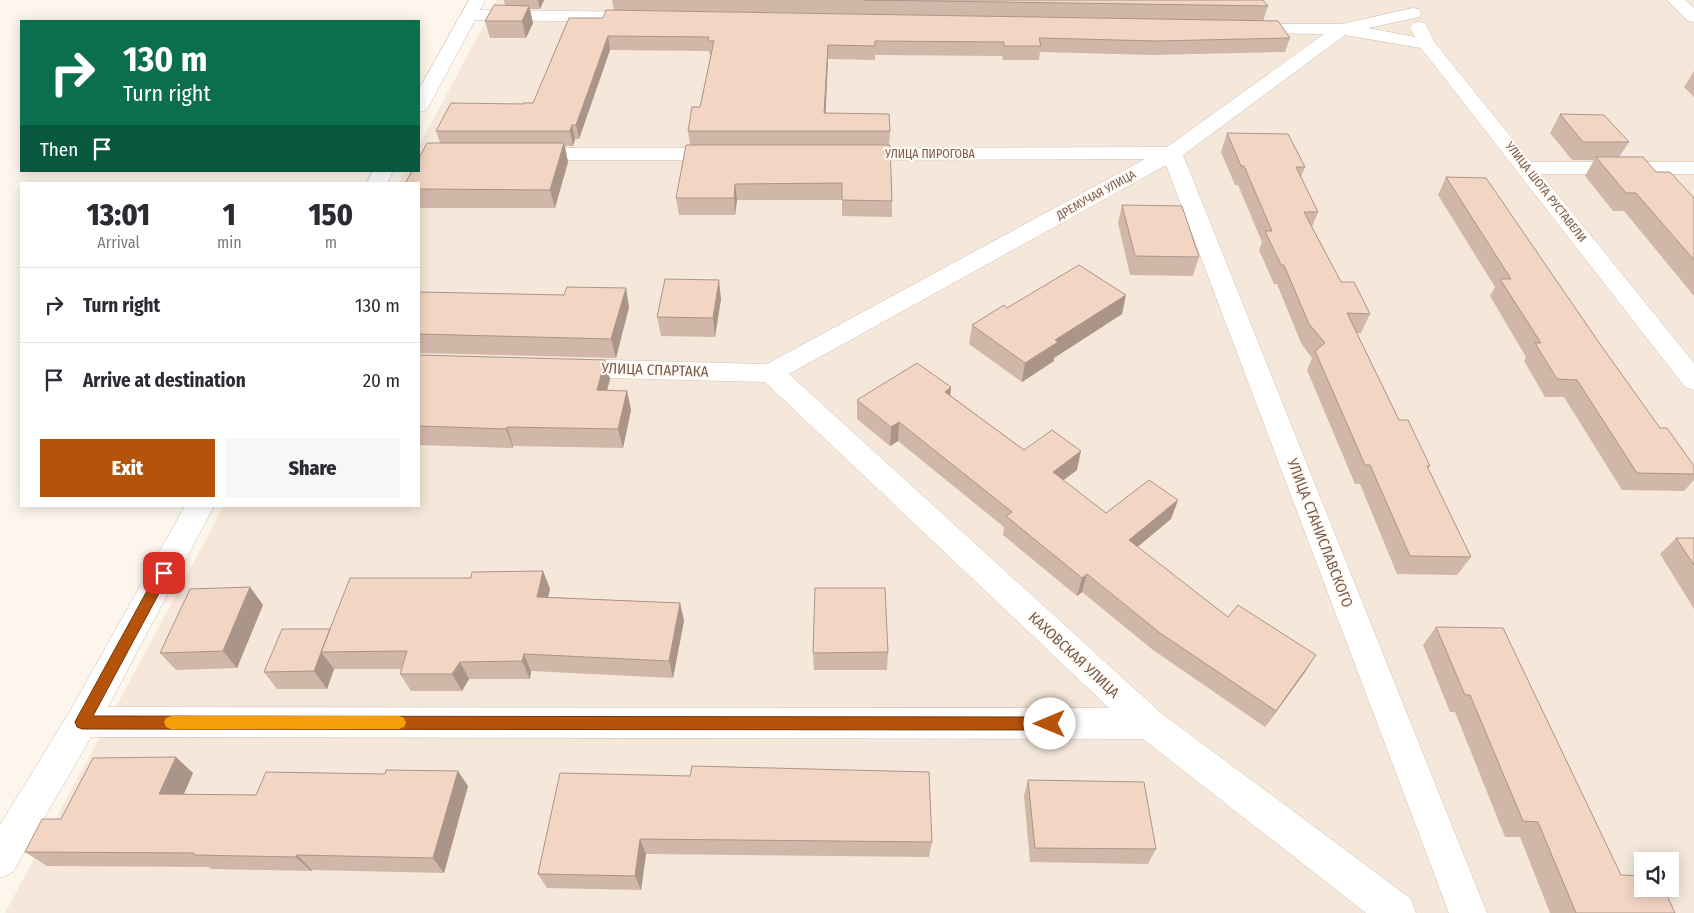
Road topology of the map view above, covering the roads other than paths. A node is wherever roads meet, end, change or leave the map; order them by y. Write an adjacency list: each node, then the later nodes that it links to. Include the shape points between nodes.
1 (1675, 0): 4 (street)
2 (1408, 6): 7 (street, ДРЕМУЧАЯ УЛИЦА); 8 (street, УЛИЦА ШОТА РУСТАВЕЛИ)
3 (473, 7): 5 (street); 9 (street)
4 (1694, 17)
5 (657, 18)
6 (1232, 27): 7 (street)
7 (1342, 29): 8 (street); 10 (street, ДРЕМУЧАЯ УЛИЦА)
8 (1427, 44): 14 (street, УЛИЦА ШОТА РУСТАВЕЛИ)
9 (420, 104)
10 (1172, 153): 13 (street, УЛИЦА ПИРОГОВА); 17 (street, ДРЕМУЧАЯ УЛИЦА); 24 (street, УЛИЦА СТАНИСЛАВСКОГО)
11 (508, 154): 12 (street)
12 (736, 154)
13 (835, 154)
14 (1527, 168): 15 (street); 18 (street, УЛИЦА ШОТА РУСТАВЕЛИ)
15 (1694, 168)
16 (546, 367): 17 (street, УЛИЦА СПАРТАКА)
17 (770, 373): 21 (street, КАХОВСКАЯ УЛИЦА)
18 (1694, 381)
19 (199, 507): 20 (street)
20 (82, 722): 21 (street); 22 (street)
21 (1149, 724): 23 (street, КАХОВСКАЯ УЛИЦА)
22 (0, 859)
23 (1397, 913)
24 (1468, 913)

